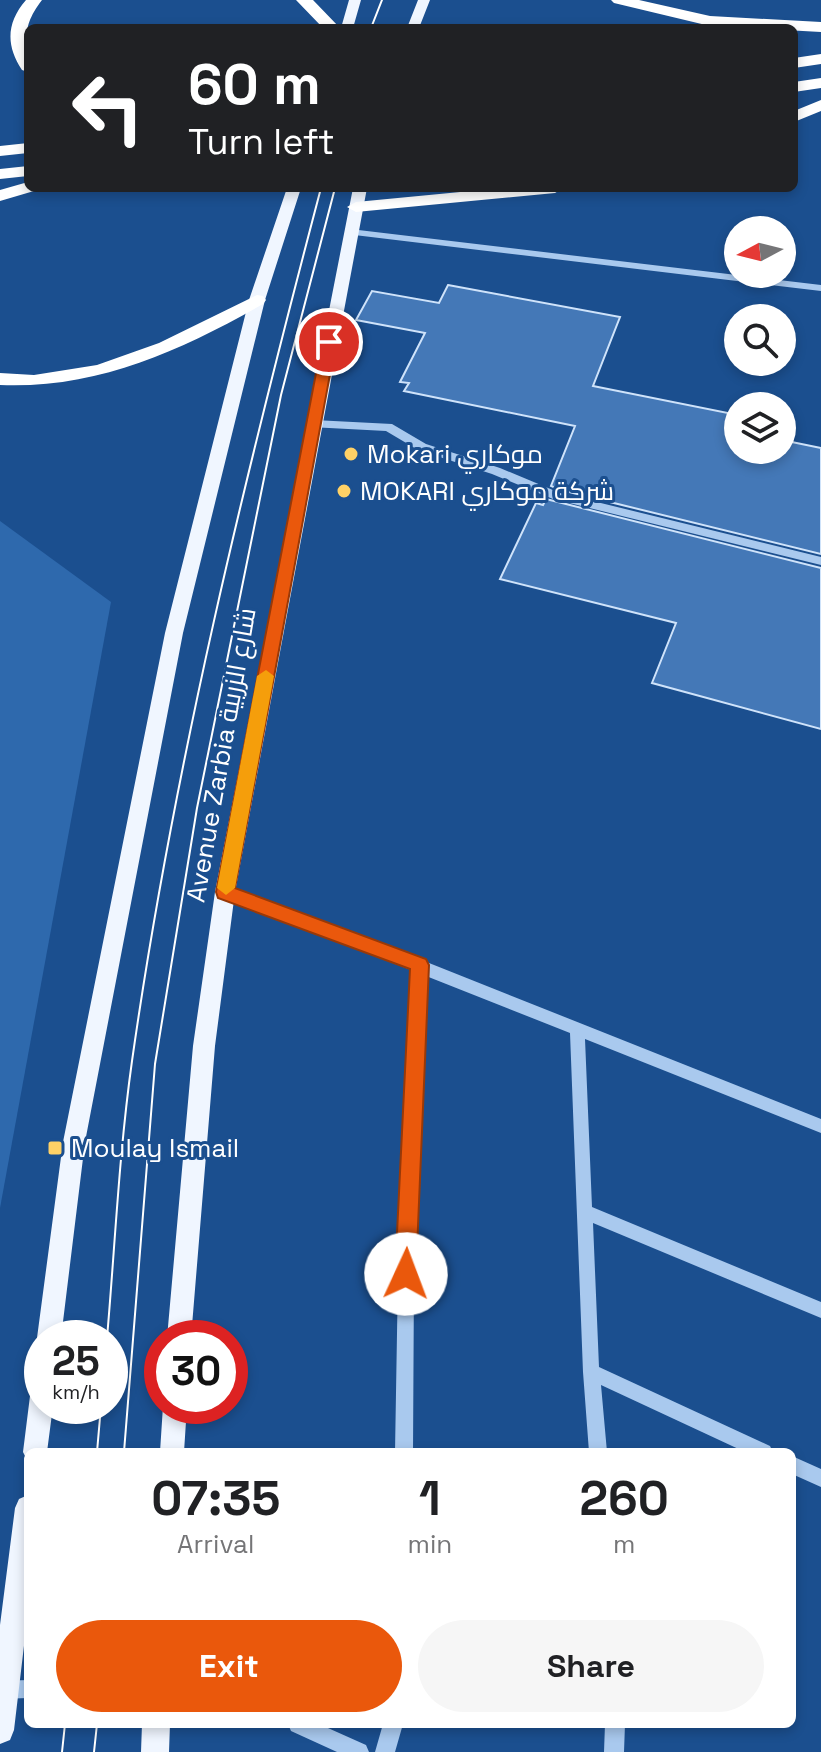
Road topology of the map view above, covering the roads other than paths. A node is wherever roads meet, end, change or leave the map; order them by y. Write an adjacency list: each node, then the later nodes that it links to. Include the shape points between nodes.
1 (34, 0): 12 (highway, via 18,24)
2 (304, 0): 6 (highway)
3 (355, 0): 7 (main road)
4 (424, 0): 8 (main road)
5 (619, 0): 9 (highway, via 710,21)
6 (328, 24)
7 (348, 24)
8 (415, 24)
9 (766, 24)
10 (798, 26): 11 (highway)
11 (821, 27)
12 (24, 59)
13 (821, 59): 14 (highway)
14 (798, 62)
15 (821, 83): 16 (highway)
16 (798, 86)
17 (821, 105): 18 (highway)
18 (798, 115)
19 (24, 148): 20 (highway)
20 (0, 151)
21 (24, 171): 22 (highway)
22 (0, 174)
23 (24, 188): 26 (highway)
24 (293, 192): 30 (main road)
25 (467, 192): 27 (highway)
26 (0, 196)
27 (358, 197): 28 (main road, Avenue Zarbia شارع الزربية)
28 (350, 232): 29 (street); 32 (main road, Avenue Zarbia شارع الزربية)
29 (821, 288)
30 (257, 300): 31 (highway, via 119,365 72,377); 40 (main road, via 168,664 74,1142)
31 (0, 379)
32 (314, 424): 33 (street, via 388,427 422,447 557,496); 34 (main road, Avenue Zarbia شارع الزربية)
33 (821, 561)
34 (225, 892): 35 (street); 41 (main road, Avenue Zarbia شارع الزربية, via 204,1046)
35 (419, 965): 36 (street); 47 (street)
36 (577, 1030): 37 (street); 38 (street)
37 (821, 1126)
38 (583, 1211): 39 (street); 42 (street)
39 (821, 1310)
40 (51, 1320)
41 (181, 1320)
42 (591, 1372): 48 (street); 49 (street)
43 (38, 1424): 45 (main road)
44 (174, 1424): 46 (main road)
45 (36, 1448)
46 (172, 1448)
47 (404, 1448)
48 (598, 1448)
49 (755, 1448)
50 (796, 1467): 51 (street)
51 (821, 1478)
52 (24, 1551): 53 (main road)
53 (11, 1690): 58 (main road)
54 (156, 1728): 59 (main road)
55 (307, 1728): 60 (street)
56 (392, 1728): 61 (street)
57 (615, 1728): 62 (street)
58 (0, 1730)
59 (155, 1752)
60 (359, 1752)
61 (385, 1752)
62 (614, 1752)

